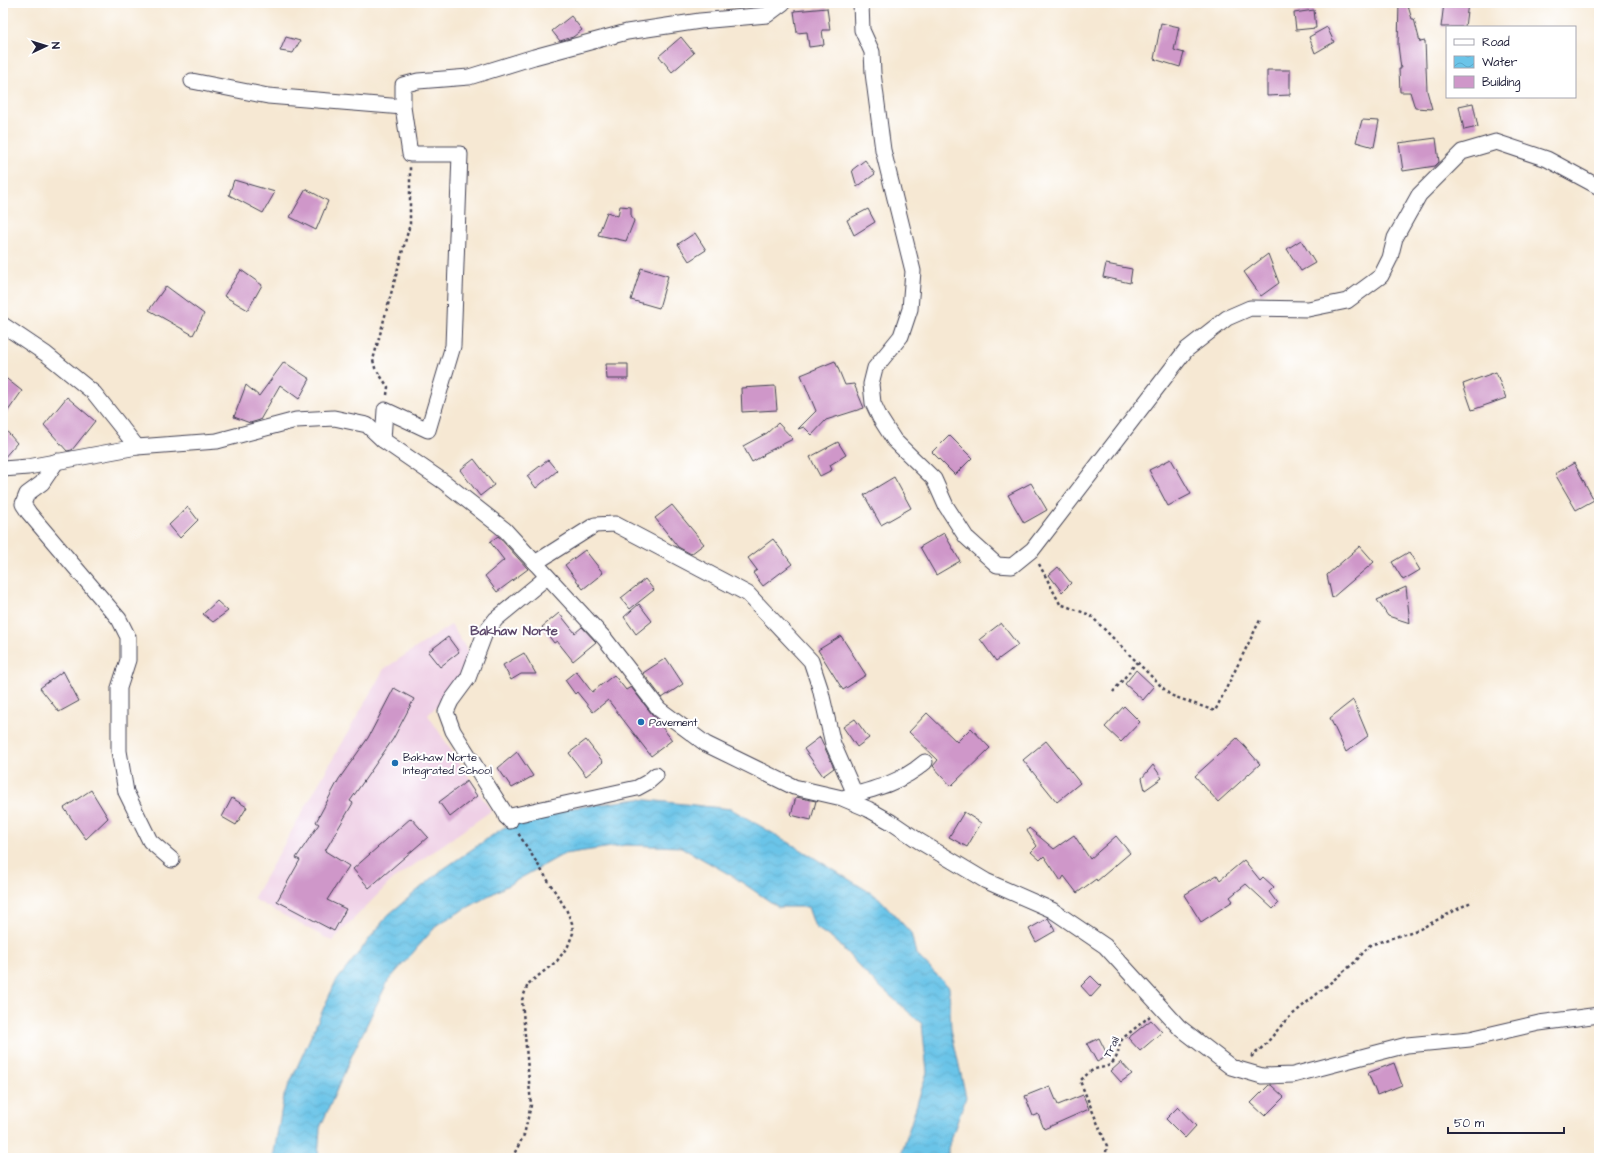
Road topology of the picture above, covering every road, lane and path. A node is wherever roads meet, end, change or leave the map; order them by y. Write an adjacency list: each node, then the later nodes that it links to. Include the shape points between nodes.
1 (784, 3): 4 (street, via 767,15 700,21 627,32 469,77 403,85)
2 (861, 3): 13 (street, via 862,30 872,52 883,150 913,271 910,309 901,336 875,368 871,384 873,403 894,440 934,479 946,506 966,537 997,566 1012,566)
3 (192, 81): 4 (street, via 268,96)
4 (403, 107): 5 (street)
5 (410, 154): 8 (path, via 410,224 374,360 375,368 388,387); 8 (street, via 460,154 453,346 428,430)
6 (1599, 187): 13 (street, via 1547,159 1496,142 1462,152 1419,195 1395,238 1390,258 1381,276 1348,301 1308,309 1250,308 1228,318 1186,350)
7 (3, 325): 10 (street, via 46,354 94,393)
8 (386, 410): 9 (street)
9 (383, 440): 10 (street, via 367,425 334,418 296,420 216,441); 14 (street, via 444,482 505,530)
10 (137, 447): 11 (street)
11 (57, 461): 12 (street); 23 (street, via 42,483 27,494 24,504 119,619 128,637 128,660 119,688 119,751 126,792 150,841)
12 (3, 469)
13 (1033, 549): 17 (path, via 1042,572 1060,604 1090,615)
14 (535, 563): 15 (street); 21 (street, via 595,525 615,524 748,594 810,661 820,688)
15 (547, 577): 21 (street, via 605,639 660,709 706,744 794,787); 22 (street, via 496,619 485,633 468,678 446,712 453,731)
16 (1261, 618): 17 (path, via 1215,711 1170,695)
17 (1137, 662): 18 (path)
18 (1113, 692)
19 (924, 762): 21 (street, via 912,773 897,781)
20 (656, 775): 22 (street, via 637,788)
21 (849, 796): 25 (street, via 986,881 1052,910 1105,946)
22 (511, 822): 28 (path, via 566,908 573,933 568,946 557,961 528,984 522,1000 531,1105 524,1135)
23 (172, 860)
24 (1471, 902): 27 (path, via 1420,929 1370,945 1355,962 1286,1020)
25 (1161, 1008): 27 (street, via 1179,1027 1231,1068); 29 (path, Trail, via 1123,1038 1114,1062 1108,1067 1087,1074 1080,1081 1106,1146)
26 (1599, 1015): 27 (street, via 1539,1023 1470,1039 1407,1045 1293,1075 1262,1076)
27 (1238, 1070)
28 (512, 1158)
29 (1105, 1158)

